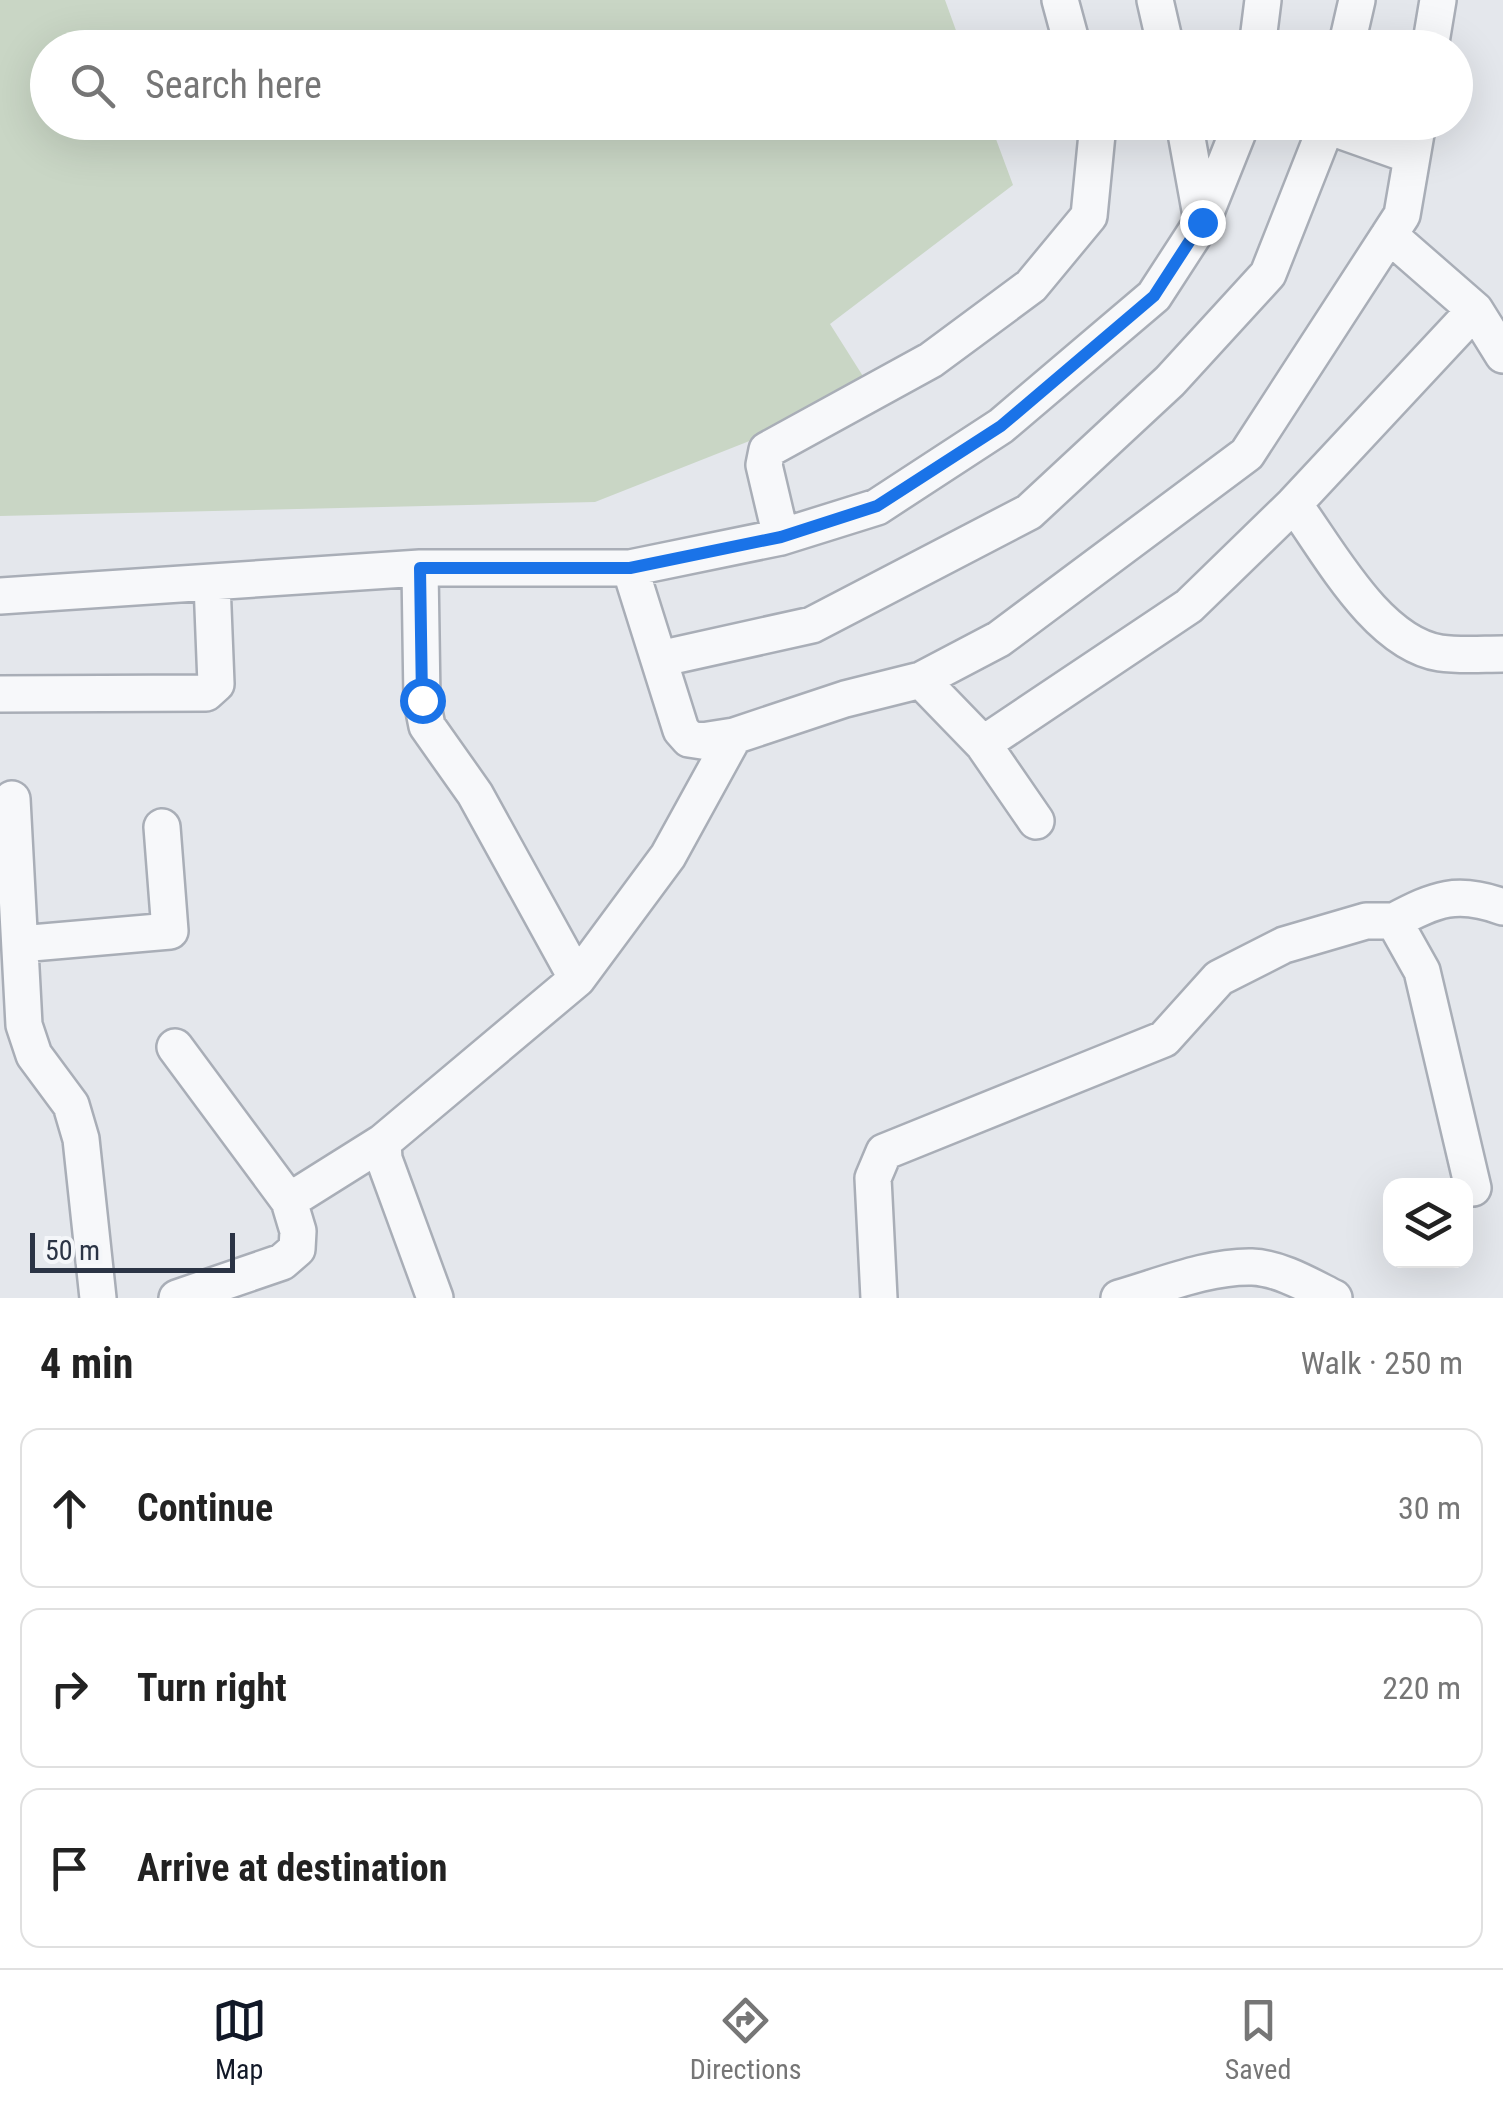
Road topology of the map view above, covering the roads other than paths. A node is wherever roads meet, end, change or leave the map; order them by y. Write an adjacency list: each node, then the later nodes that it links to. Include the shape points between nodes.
1 (1060, 0): 5 (street)
2 (1156, 0): 6 (street)
3 (1357, 0): 7 (street)
4 (1438, 0): 8 (street)
5 (1068, 30)
6 (1162, 30)
7 (1350, 30)
8 (1433, 30)
9 (1096, 140): 19 (street, via 1089,216 1031,286 932,360 767,450 764,465)
10 (1187, 140): 14 (street)
11 (1235, 140): 14 (street)
12 (1318, 140): 25 (street, via 1268,274 1170,381 1029,512 812,625)
13 (1415, 140): 15 (street, via 1402,215)
14 (1202, 222): 19 (street, via 1154,296 1001,426 877,506)
15 (1389, 235): 16 (street); 26 (street, via 1247,454 998,639)
16 (1474, 310): 17 (street); 18 (street)
17 (1503, 355)
18 (1294, 504): 24 (street, via 1378,619 1400,638 1438,653); 29 (street, via 1189,606)
19 (781, 537): 21 (street)
20 (420, 568): 21 (street); 22 (street); 36 (street, via 426,726 474,794)
21 (630, 568): 25 (street)
22 (212, 583): 23 (street); 27 (street, via 216,684 206,693)
23 (0, 596)
24 (1503, 654)
25 (659, 659): 28 (street, via 681,730 702,742)
26 (921, 680): 28 (street); 29 (street)
27 (0, 694)
28 (734, 736): 36 (street, via 668,856)
29 (982, 744): 31 (street)
30 (12, 798): 35 (street)
31 (1036, 821)
32 (162, 827): 35 (street, via 170,931)
33 (1503, 907): 34 (street, via 1452,896)
34 (1394, 921): 39 (street, via 1422,971); 45 (street, via 1366,921 1284,946 1219,978 1164,1039 884,1152 873,1178)
35 (20, 944): 42 (street, via 24,1025 82,1138)
36 (577, 980): 38 (street)
37 (175, 1047): 40 (street)
38 (383, 1142): 40 (street); 44 (street)
39 (1471, 1178)
40 (289, 1201): 43 (street, via 297,1249 282,1262)
41 (1248, 1282): 46 (street, via 1211,1272); 47 (street, via 1294,1278)
42 (98, 1298)
43 (177, 1298)
44 (435, 1298)
45 (879, 1298)
46 (1120, 1298)
47 (1334, 1298)

